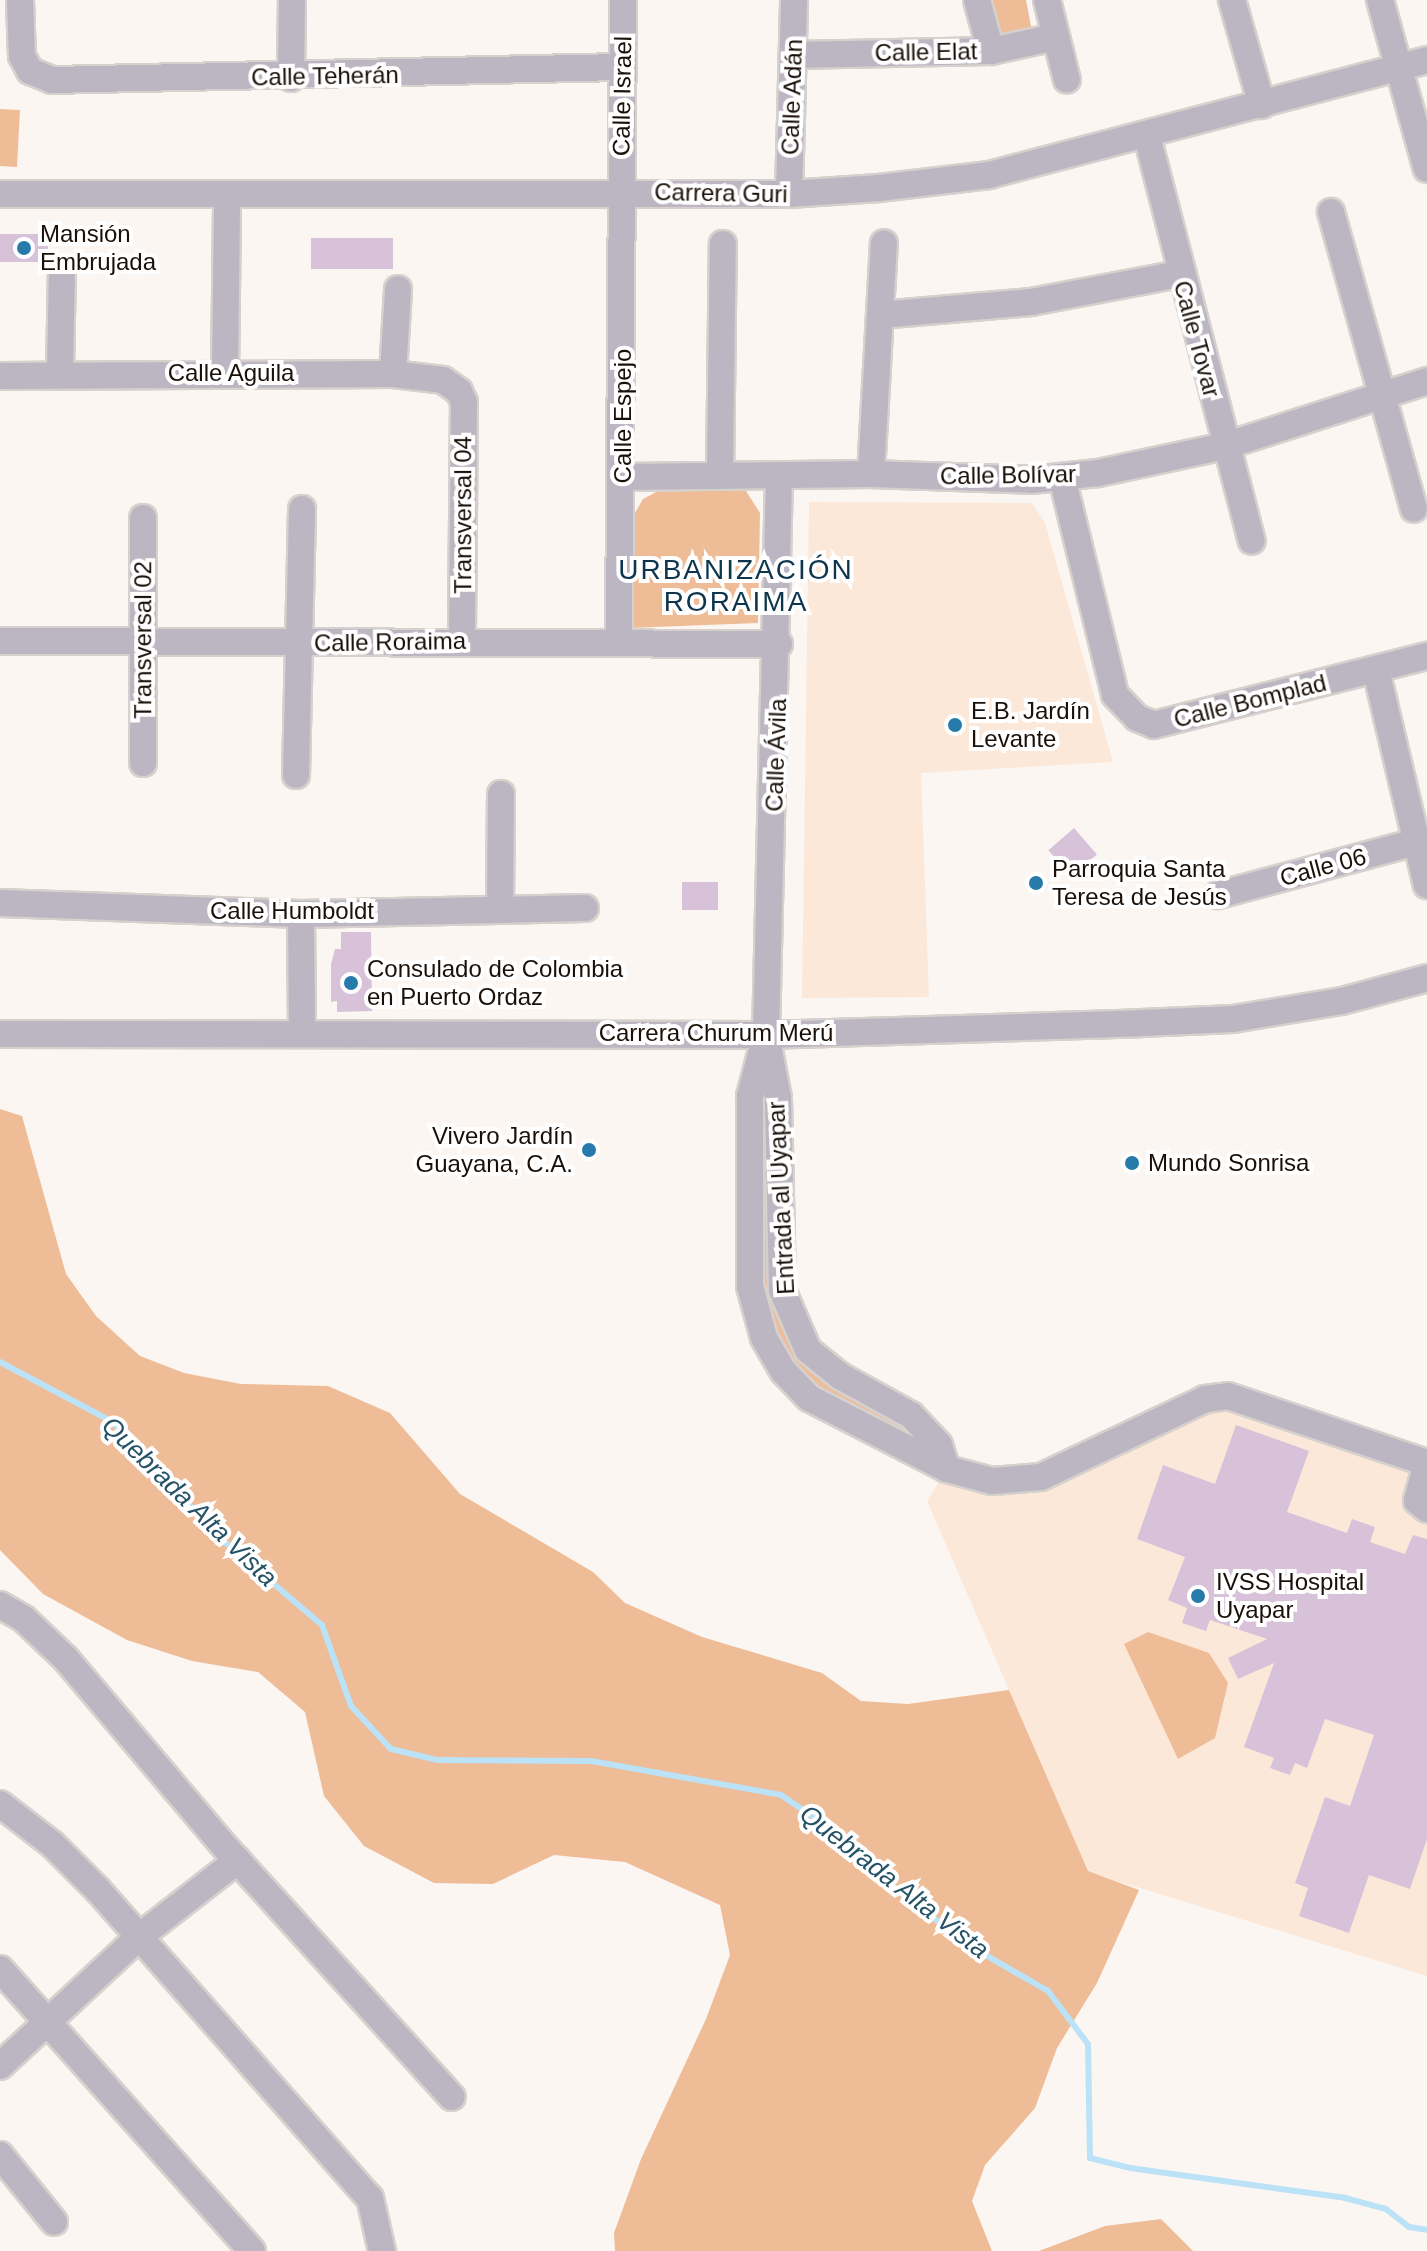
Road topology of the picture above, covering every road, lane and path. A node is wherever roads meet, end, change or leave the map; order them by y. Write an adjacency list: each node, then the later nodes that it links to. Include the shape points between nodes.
1 (20, 0): 15 (street, Calle Teherán, via 19,34 30,71 52,80)
2 (292, 0): 15 (street)
3 (623, 0): 13 (street, Calle Israel)
4 (794, 0): 11 (street, Calle Adán)
5 (977, 0): 10 (street)
6 (1047, 0): 9 (street)
7 (1232, 0): 17 (street)
8 (1380, 0): 14 (street)
9 (1056, 37): 10 (street, Calle Elat); 16 (street)
10 (991, 51): 11 (street, Calle Elat)
11 (795, 55): 22 (street, Calle Adán)
12 (1427, 60): 14 (street, Carrera Guri)
13 (622, 67): 15 (street, Calle Teherán); 20 (street, Calle Israel)
14 (1401, 67): 17 (street, Carrera Guri); 19 (street)
15 (291, 78)
16 (1067, 80)
17 (1262, 105): 18 (street, Carrera Guri)
18 (1147, 136): 22 (street, Carrera Guri, via 989,175); 28 (street, Calle Tovar)
19 (1427, 169)
20 (621, 192): 22 (street, Carrera Guri); 23 (street, Carrera Guri); 42 (street, Calle Espejo)
21 (0, 194): 23 (street, Carrera Guri)
22 (789, 194)
23 (227, 198): 32 (street)
24 (1331, 212): 37 (street)
25 (884, 243): 30 (street)
26 (723, 244): 40 (street)
27 (62, 272): 31 (street)
28 (1179, 274): 30 (street, via 1031,302); 38 (street, Calle Tovar)
29 (398, 289): 33 (street)
30 (880, 315): 39 (street)
31 (60, 372): 32 (street, Calle Aguila); 34 (street, Calle Aguila)
32 (225, 373): 33 (street, Calle Aguila)
33 (393, 374): 36 (street, Calle Aguila, via 427,375)
34 (0, 376)
35 (1427, 381): 37 (street, Calle Bolívar)
36 (459, 391): 48 (street, Transversal 04, via 464,402)
37 (1384, 394): 38 (street, Calle Bolívar); 45 (street)
38 (1225, 446): 43 (street, Calle Bolívar); 47 (street, Calle Tovar)
39 (871, 474): 41 (street, Calle Bolívar); 43 (street, Calle Bolívar)
40 (720, 476): 41 (street, Calle Bolívar); 42 (street, Calle Bolívar)
41 (779, 476): 53 (street, Calle Ávila)
42 (623, 477): 49 (street, Calle Espejo)
43 (1062, 477): 55 (street, Calle Bomplad, via 1115,695 1137,718 1154,725)
44 (302, 509): 52 (street)
45 (1414, 509)
46 (143, 518): 51 (street, Transversal 02)
47 (1252, 541)
48 (462, 640): 49 (street, Calle Roraima); 52 (street, Calle Roraima)
49 (619, 640): 53 (street, Calle Roraima)
50 (0, 641): 51 (street, Calle Roraima)
51 (143, 643): 52 (street, Calle Roraima); 56 (street, Transversal 02)
52 (300, 643): 57 (street)
53 (779, 644): 69 (street, Calle Ávila)
54 (1427, 656): 55 (street, Calle Bomplad)
55 (1376, 670): 59 (street)
56 (143, 763)
57 (296, 775)
58 (501, 794): 63 (street)
59 (1422, 841): 60 (street); 61 (street, Calle 06)
60 (1427, 885)
61 (1218, 895)
62 (0, 903): 65 (street, Calle Humboldt)
63 (500, 908): 64 (street, Calle Humboldt); 65 (street, Calle Humboldt)
64 (585, 908)
65 (301, 914): 67 (street)
66 (1427, 978): 69 (street, Carrera Churum Merú, via 1342,1001 1233,1019)
67 (302, 1031): 68 (street, Carrera Churum Merú); 69 (street, Carrera Churum Merú)
68 (0, 1034)
69 (766, 1035): 71 (street, Entrada al Uyapar, via 778,1098 779,1269 787,1311 808,1350 822,1363 929,1431); 71 (street, Entrada al Uyapar, via 750,1096 749,1230 750,1286 764,1338 784,1372 809,1398)
70 (1427, 1463): 71 (street, via 1228,1396 1205,1399 1026,1482 992,1481); 72 (street, via 1417,1501)
71 (947, 1469)
72 (1427, 1509)
73 (0, 1605): 75 (street, via 24,1619 66,1659)
74 (0, 1804): 76 (street, via 76,1866)
75 (238, 1860): 76 (street); 80 (street)
76 (139, 1937): 78 (street); 84 (street, via 370,2198)
77 (0, 1969): 78 (street)
78 (48, 2022): 79 (street); 83 (street)
79 (0, 2066)
80 (452, 2097)
81 (0, 2155): 82 (street)
82 (54, 2222)
83 (252, 2251)
84 (382, 2251)

